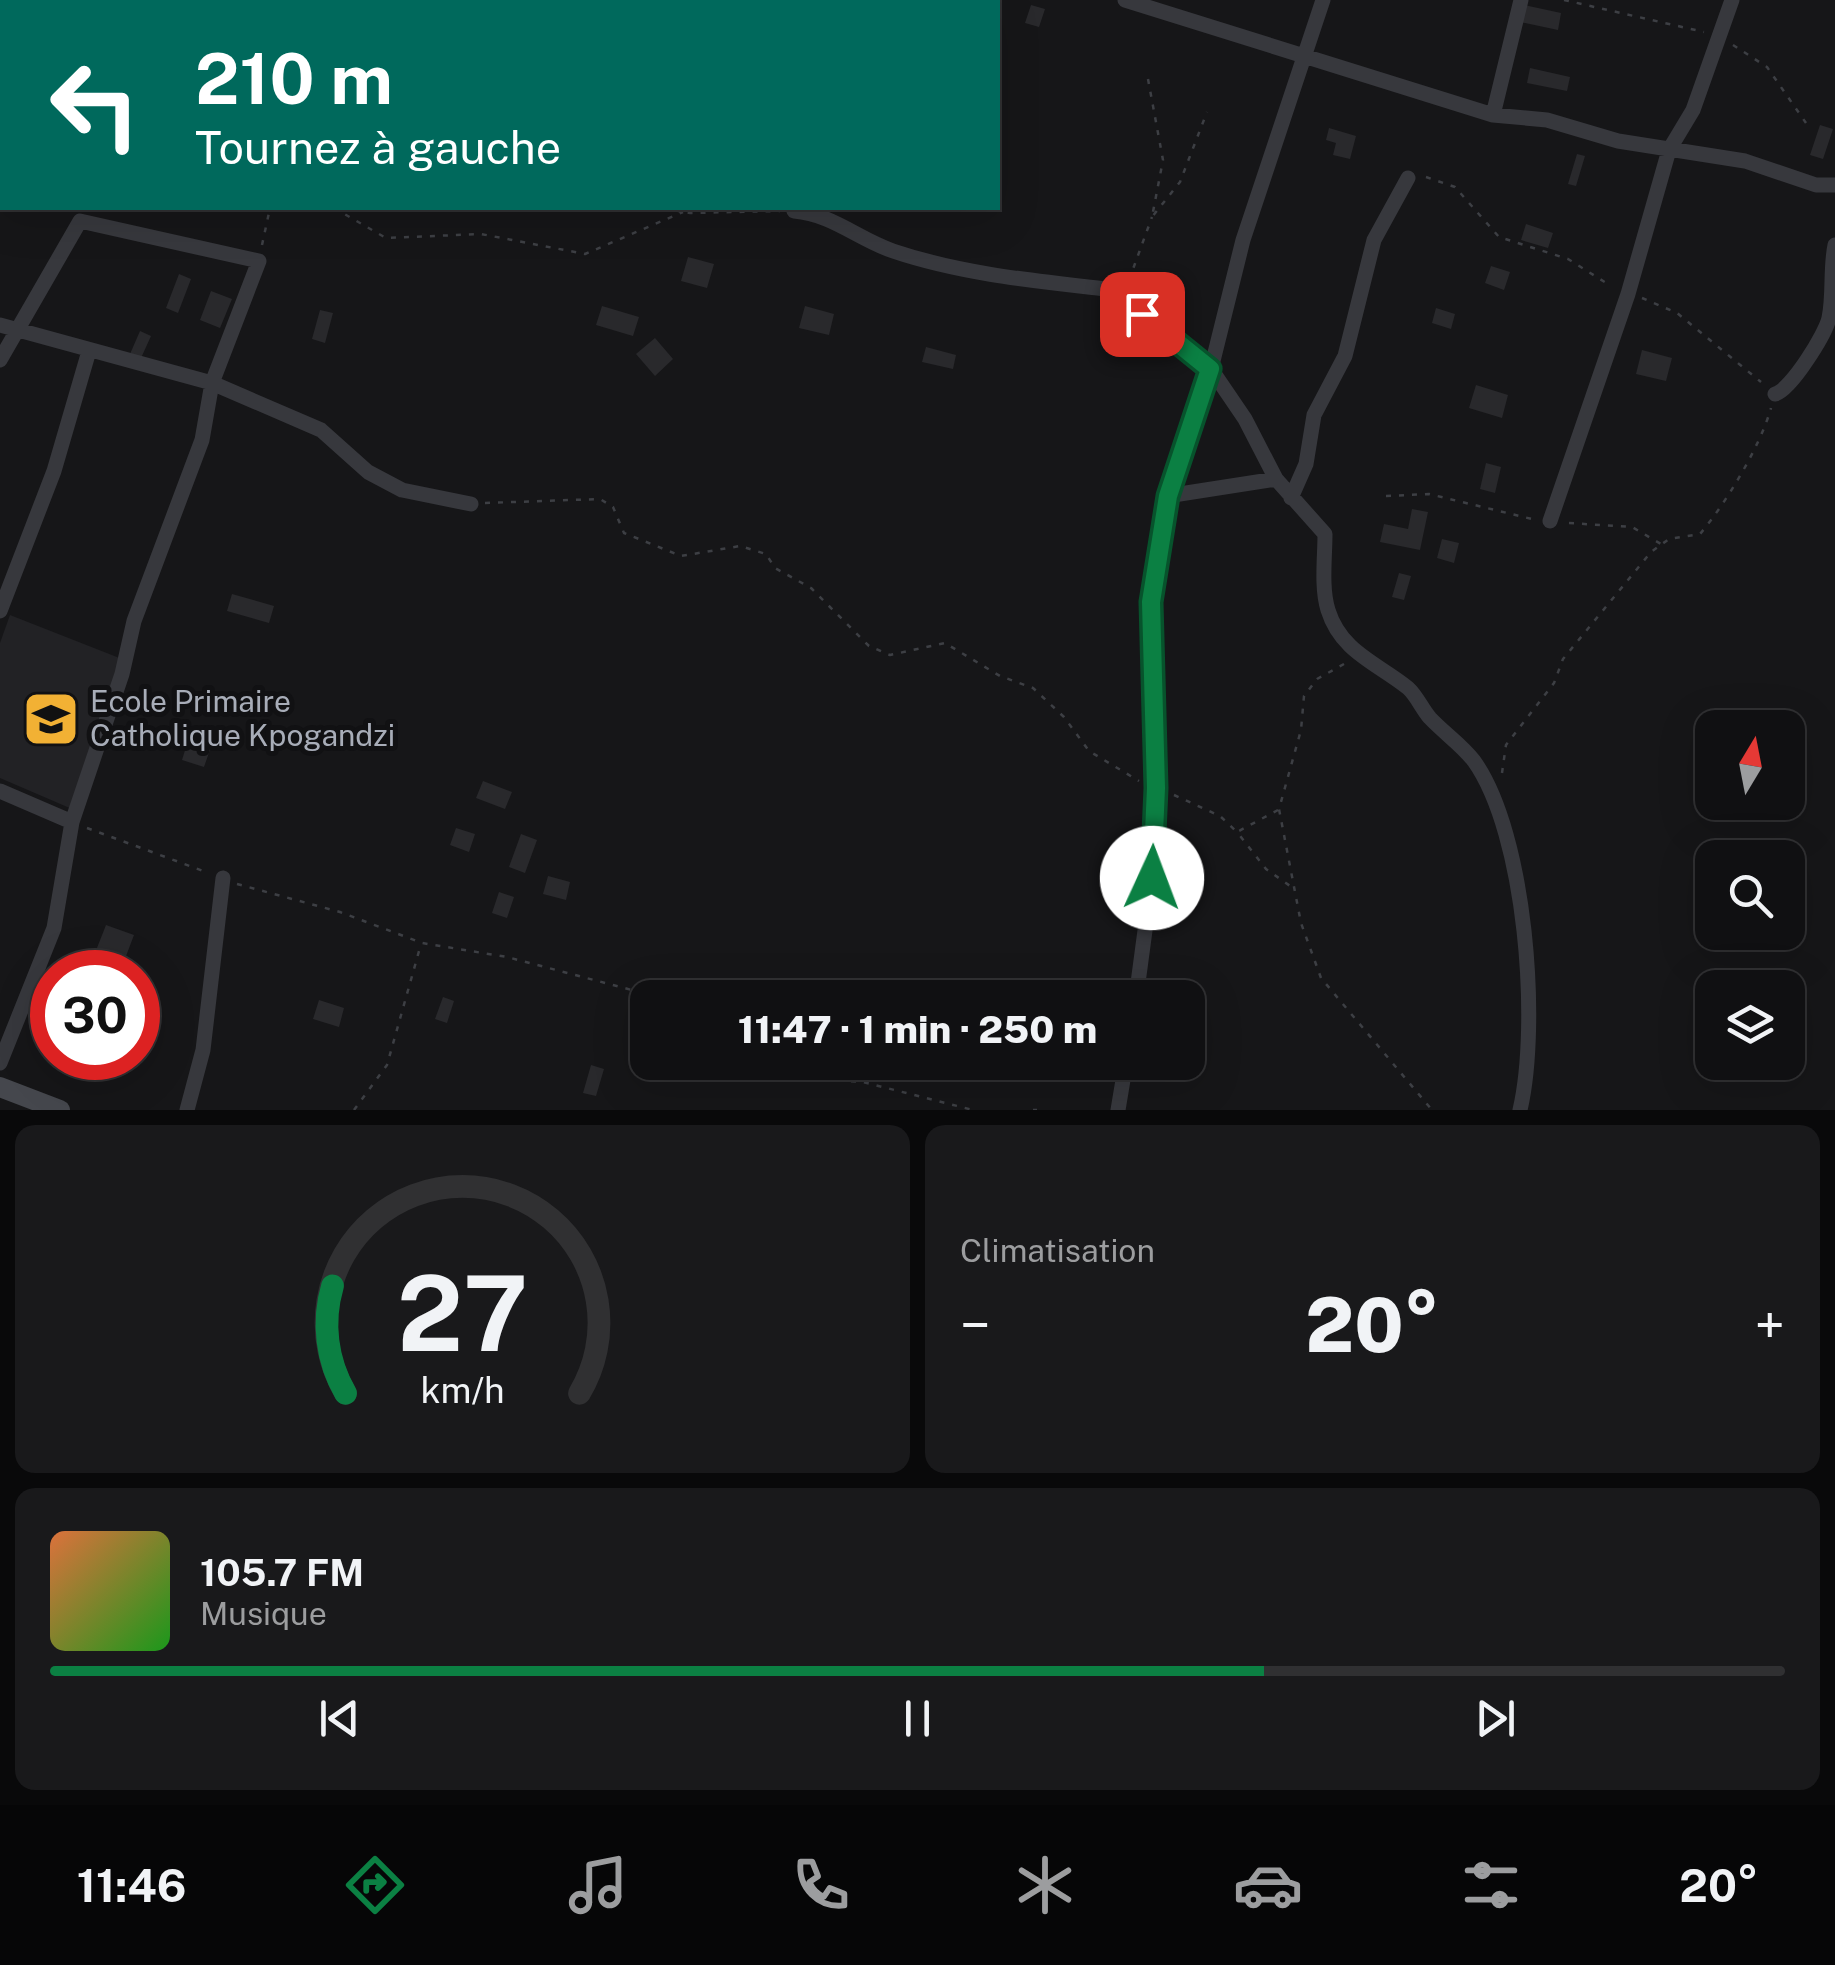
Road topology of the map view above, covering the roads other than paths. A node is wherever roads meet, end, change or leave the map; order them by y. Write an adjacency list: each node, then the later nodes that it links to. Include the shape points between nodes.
1 (1124, 0): 5 (street)
2 (1323, 0): 5 (street)
3 (1521, 0): 6 (street)
4 (1732, 0): 7 (street, via 1693,110)
5 (1307, 55): 6 (street); 16 (street, via 1243,240)
6 (1493, 114): 7 (street)
7 (1669, 150): 9 (street); 23 (street)
8 (1408, 178): 21 (street, via 1374,240 1345,356 1314,414 1306,464)
9 (1835, 185)
10 (799, 210): 16 (street, via 892,250 1125,296)
11 (1835, 245): 18 (street, via 1829,322 1801,373)
12 (0, 325): 13 (street)
13 (18, 330): 14 (street); 15 (street); 17 (street, via 80,221 258,261)
14 (89, 351): 17 (street); 24 (street, via 54,471)
15 (0, 360)
16 (1210, 369): 19 (street); 20 (street)
17 (212, 383): 22 (street, via 321,430 368,472 402,490); 26 (street, via 202,440 134,621)
18 (1775, 394)
19 (1276, 479): 20 (street); 21 (street)
20 (1168, 496): 28 (street, via 1151,602 1156,788)
21 (1291, 498): 35 (street, via 1325,534 1327,608 1339,634 1359,657 1410,690 1472,758 1498,800 1529,994)
22 (471, 504)
23 (1550, 521)
24 (0, 611)
25 (0, 791): 26 (street)
26 (72, 822): 29 (street, via 54,928)
27 (223, 878): 33 (street, via 203,1050)
28 (1138, 980)
29 (0, 1062)
30 (1123, 1080): 34 (street)
31 (0, 1087): 32 (street)
32 (60, 1110)
33 (187, 1110)
34 (1118, 1110)
35 (1520, 1110)

